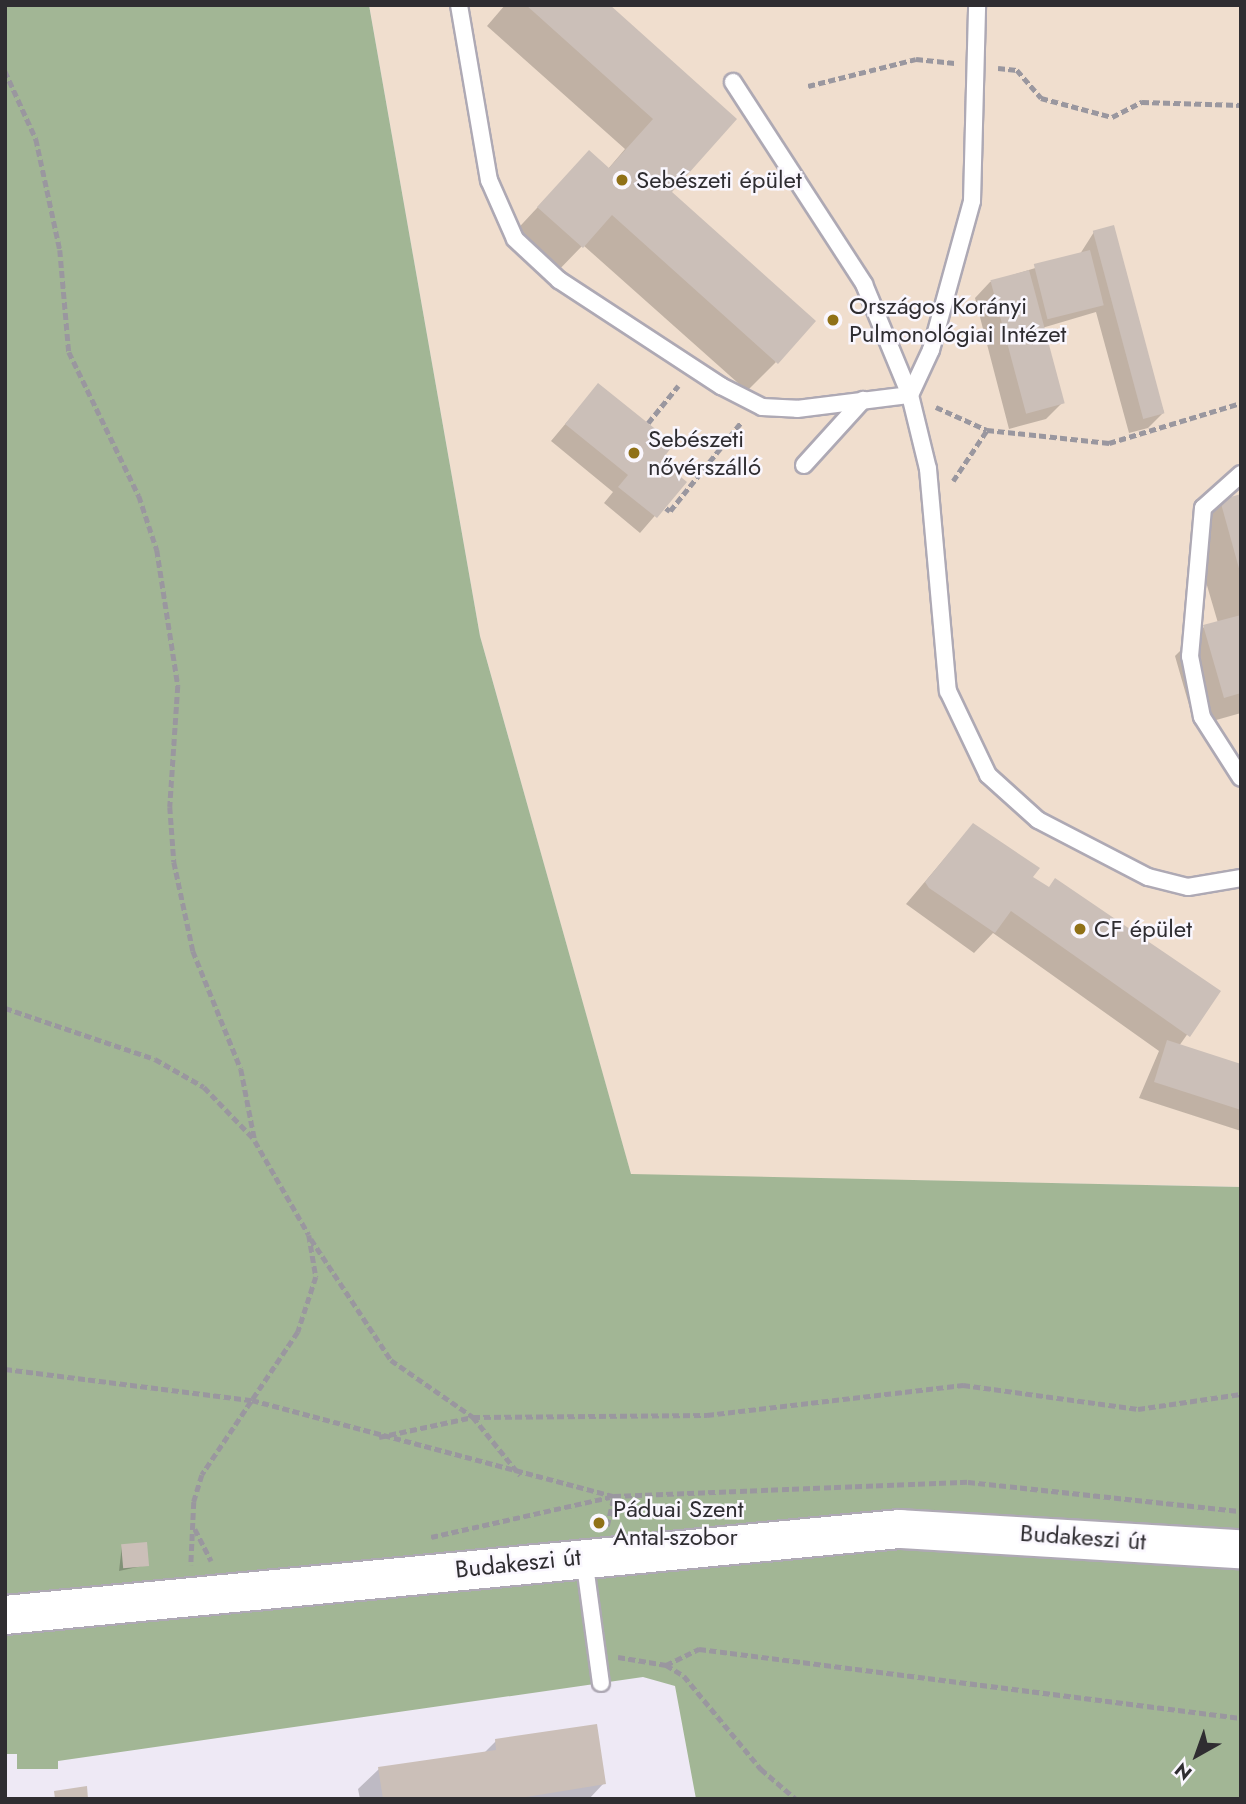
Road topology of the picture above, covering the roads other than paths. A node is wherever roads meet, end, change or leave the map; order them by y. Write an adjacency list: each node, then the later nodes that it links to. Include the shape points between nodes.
1 (459, 5): 5 (lane, via 489,180 501,215 535,261 762,407)
2 (977, 5): 4 (lane, via 972,201 949,297)
3 (733, 82): 4 (lane, via 864,284)
4 (910, 395): 5 (lane); 9 (lane, via 933,511 948,691 988,775 1038,820 1149,877 1188,887)
5 (863, 400): 6 (lane)
6 (804, 466)
7 (1241, 474): 8 (lane, via 1203,508 1190,656 1202,718)
8 (1241, 778)
9 (1241, 878)
10 (1241, 1549): 11 (main road, Budakeszi út, via 946,1528)
11 (583, 1556): 12 (main road, Budakeszi út); 13 (lane)
12 (5, 1615)
13 (601, 1683)

